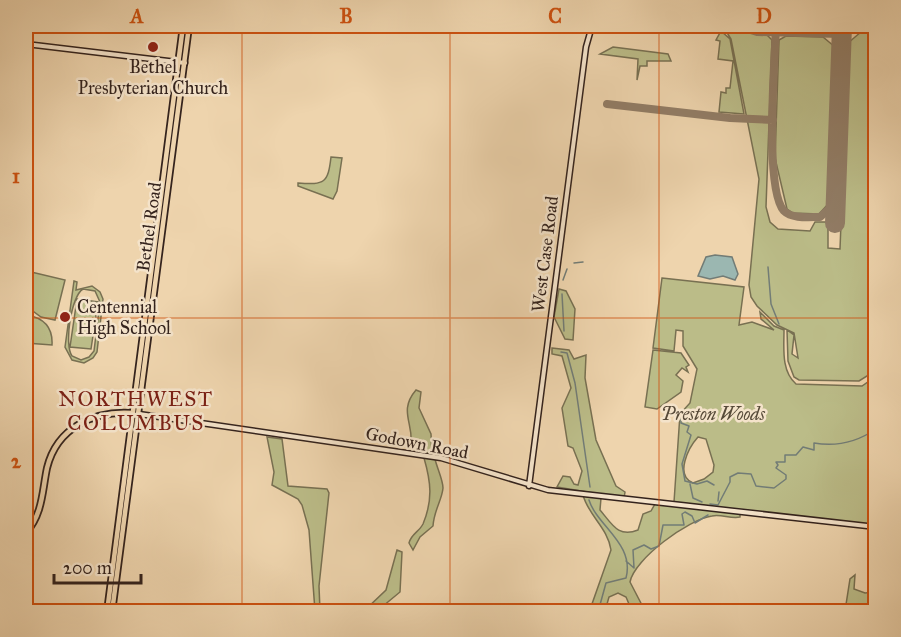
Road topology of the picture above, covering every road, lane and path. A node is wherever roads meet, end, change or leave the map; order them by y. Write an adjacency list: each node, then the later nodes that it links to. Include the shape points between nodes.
1 (183, 26): 5 (main road, Bethel Road)
2 (189, 26): 6 (main road, Bethel Road)
3 (592, 26): 9 (main road, West Case Road, via 584,59)
4 (26, 44): 5 (main road)
5 (178, 62): 6 (main road); 7 (main road, Bethel Road)
6 (185, 63): 8 (main road, Bethel Road)
7 (132, 413): 8 (main road, Godown Road); 11 (main road, Godown Road, via 92,416 64,436 49,462 38,515); 12 (main road, Bethel Road)
8 (139, 414): 9 (main road, Godown Road, via 441,458); 13 (main road, Bethel Road)
9 (529, 486): 10 (main road, Godown Road)
10 (876, 527)
11 (26, 533)
12 (107, 612)
13 (112, 612)

